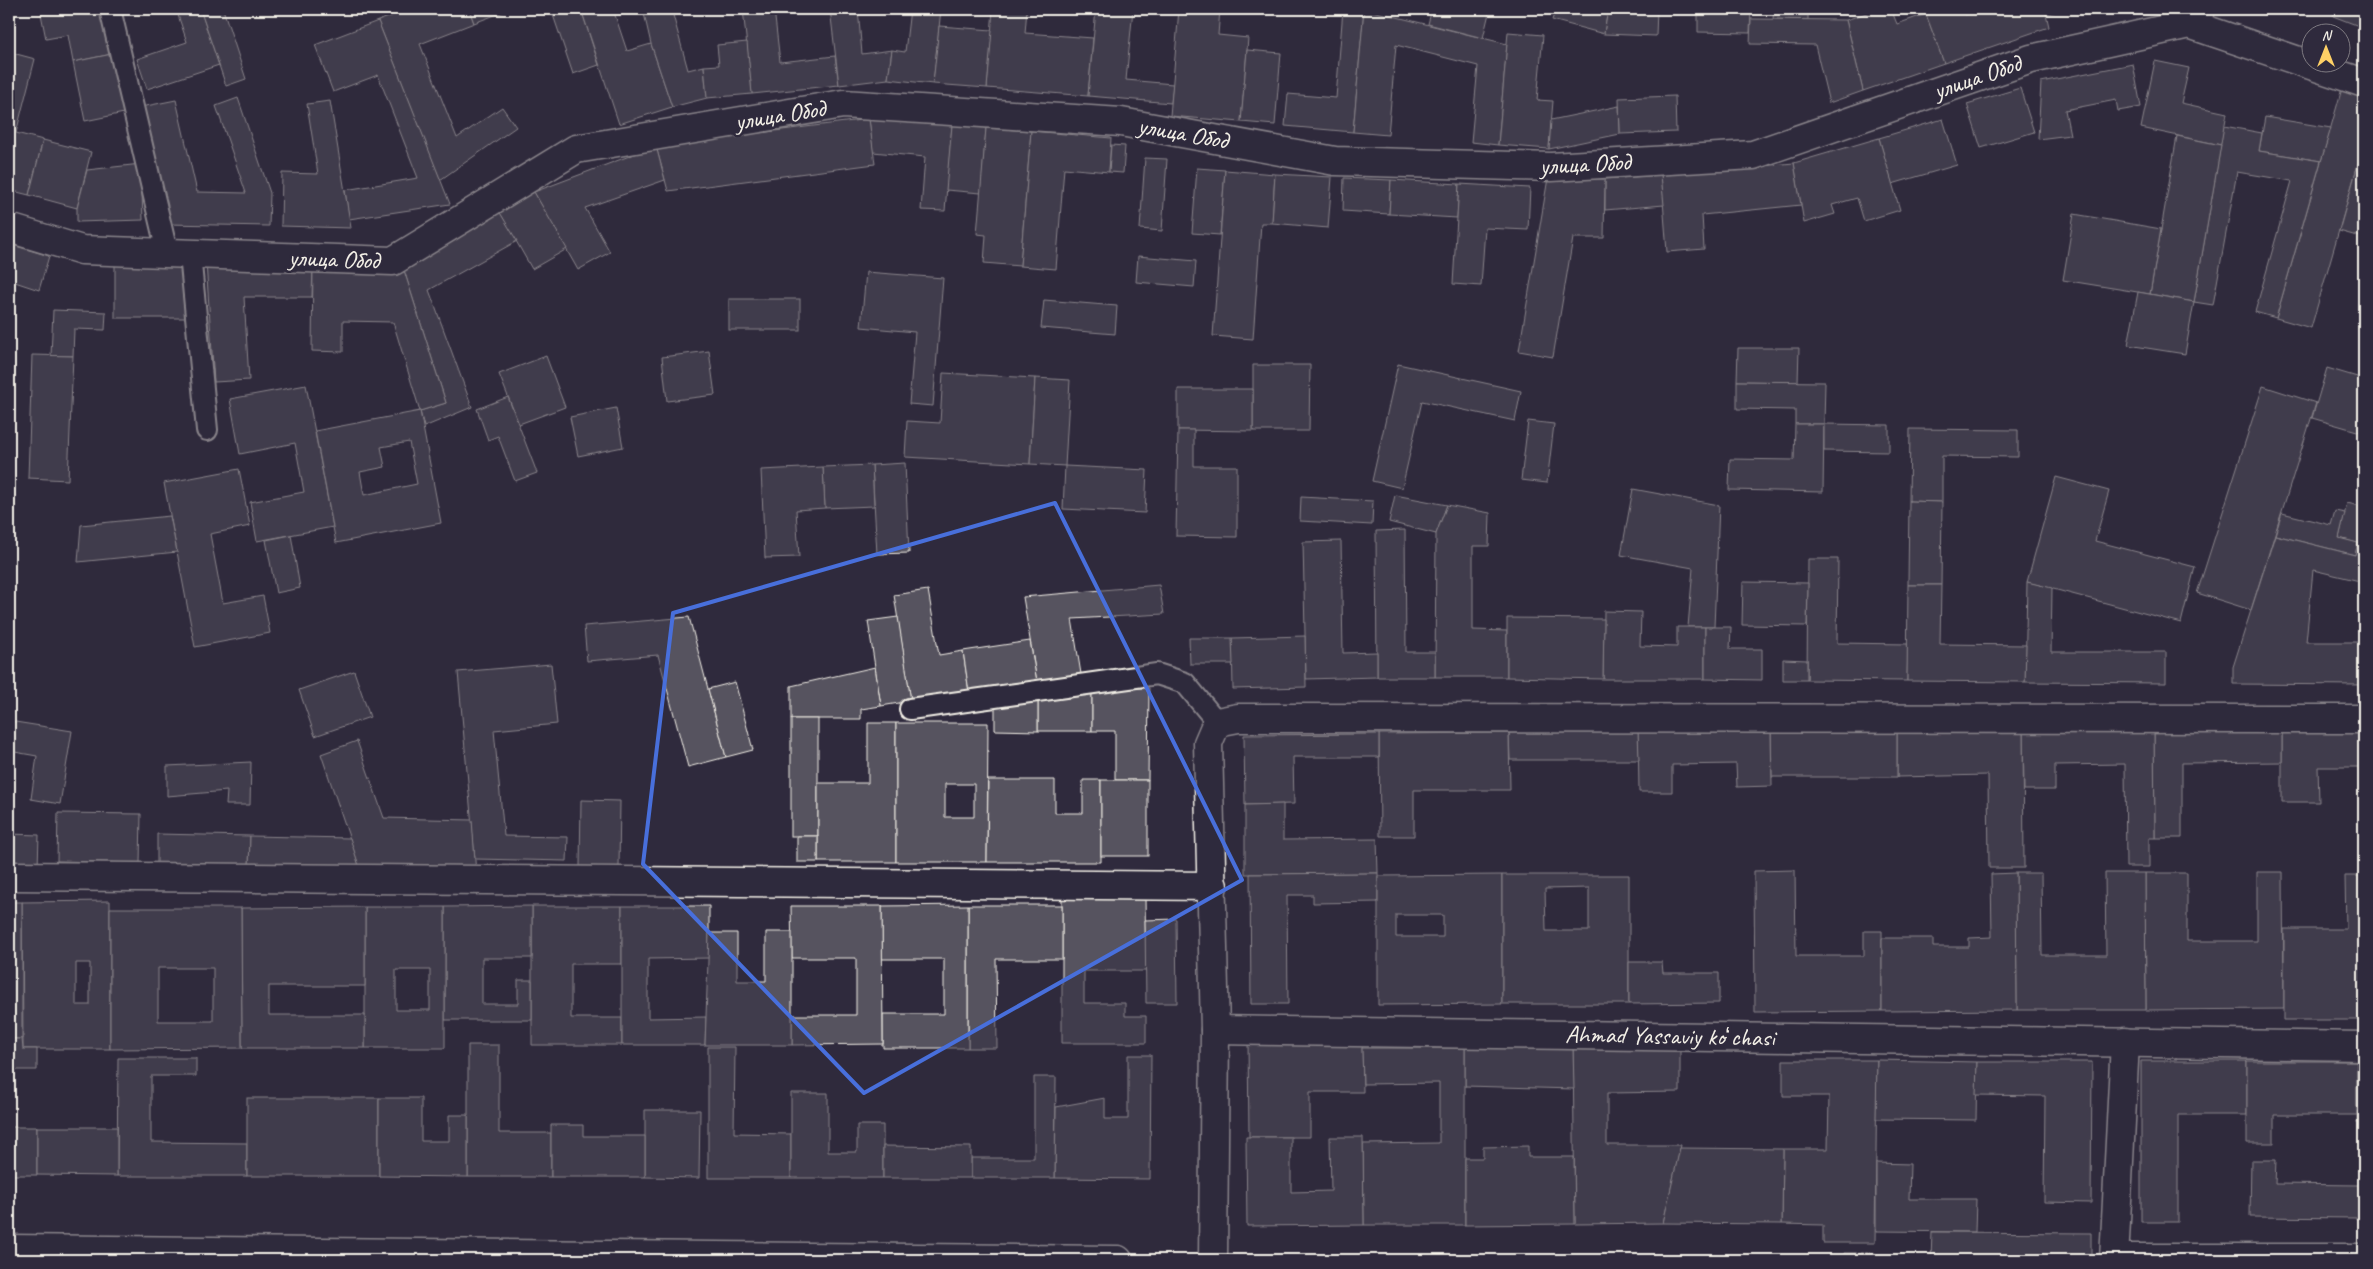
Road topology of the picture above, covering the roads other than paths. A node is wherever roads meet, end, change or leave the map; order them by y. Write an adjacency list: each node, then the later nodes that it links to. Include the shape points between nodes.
1 (110, 9): 5 (lane)
2 (2195, 16): 3 (street, улица Обод); 5 (street, улица Обод, via 2031,59 1753,155 1551,168 1335,162 1121,122 843,104 576,149 393,261)
3 (2364, 83)
4 (9, 228): 5 (street, улица Обод, via 82,250)
5 (178, 253): 6 (lane)
6 (207, 430)
7 (910, 709): 9 (lane, via 1158,674 1185,683)
8 (2364, 719): 9 (street, via 1238,718)
9 (1217, 722): 11 (street, via 1208,743)
10 (9, 876): 11 (street)
11 (1213, 886): 12 (street)
12 (1215, 1030): 13 (street, Ahmad Yassaviy koʻchasi); 19 (street)
13 (2125, 1042): 14 (street, Ahmad Yassaviy koʻchasi); 17 (street)
14 (2364, 1046)
15 (9, 1249): 18 (street)
16 (2364, 1258): 17 (street)
17 (2114, 1259)
18 (1118, 1260)
19 (1213, 1260)

